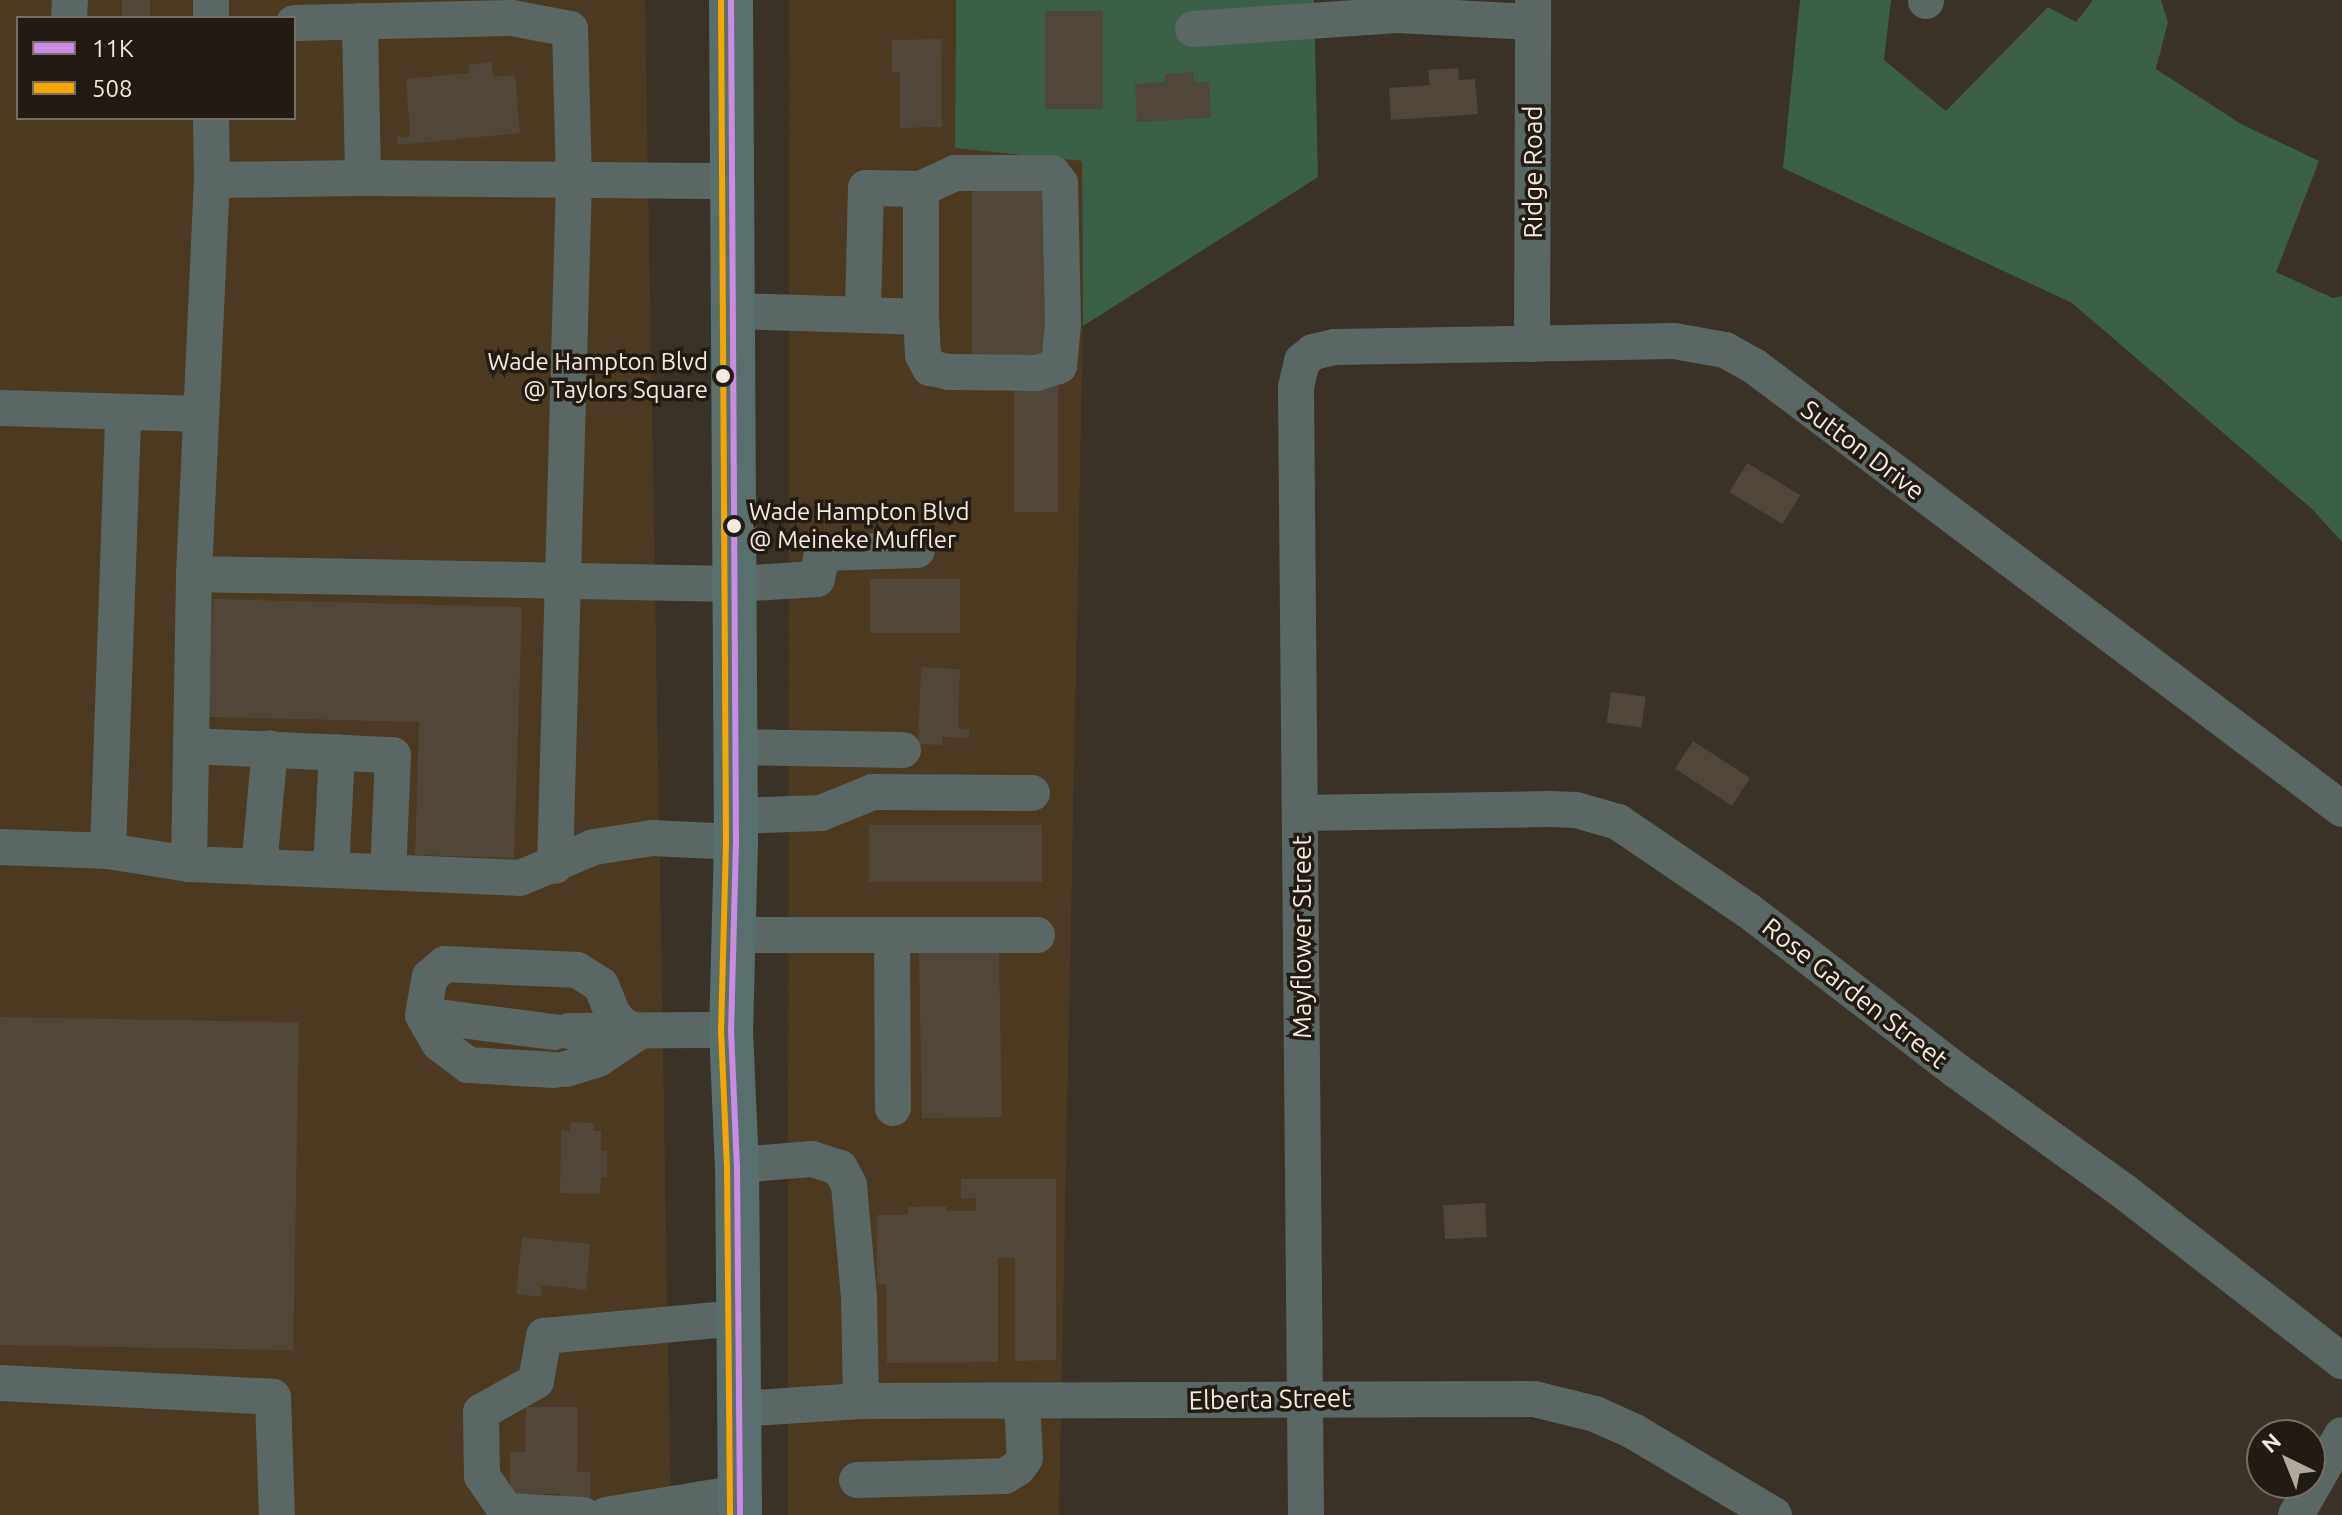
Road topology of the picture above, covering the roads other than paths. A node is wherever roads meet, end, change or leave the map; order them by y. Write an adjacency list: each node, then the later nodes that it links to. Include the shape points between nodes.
1 (731, 0): 11 (main road)
2 (512, 9): 4 (street); 9 (street, via 570,29)
3 (1533, 11): 6 (street); 16 (street, Ridge Road)
4 (360, 21): 5 (street); 8 (street)
5 (296, 23)
6 (1193, 29)
7 (211, 120): 10 (street)
8 (363, 178): 9 (street); 10 (street)
9 (574, 179): 11 (street); 23 (street)
10 (212, 180): 20 (street)
11 (733, 181): 13 (main road)
12 (921, 189): 14 (street, via 866,188); 15 (street); 15 (street, via 955,173 1052,173 1060,183 1059,366 1037,373 930,368 923,355)
13 (734, 311): 14 (street); 24 (main road)
14 (863, 315): 15 (street)
15 (921, 317)
16 (1532, 344): 17 (street, Sutton Drive, via 1334,347); 31 (street, Sutton Drive, via 1703,344 1754,366)
17 (1302, 361): 32 (street, Mayflower Street, via 1296,387)
18 (0, 408): 19 (street)
19 (123, 412): 20 (street); 35 (street)
20 (201, 414): 22 (street)
21 (917, 550): 24 (street, via 822,553 817,579)
22 (194, 574): 23 (street); 25 (street)
23 (563, 582): 24 (street); 37 (street)
24 (735, 584): 26 (main road)
25 (191, 746): 27 (street); 36 (street)
26 (736, 747): 28 (street); 33 (main road)
27 (270, 749): 29 (street); 38 (street)
28 (903, 750)
29 (337, 752): 39 (street); 40 (street, via 393,755)
30 (1032, 793): 33 (street, via 873,792 821,813)
31 (2342, 809)
32 (1301, 813): 50 (street, Rose Garden Street, via 1576,810 1629,828 1749,911); 52 (street, Mayflower Street)
33 (736, 829): 37 (street, via 594,847); 41 (main road)
34 (0, 847): 35 (street)
35 (108, 851): 36 (street)
36 (189, 864): 38 (street)
37 (555, 866): 40 (street, via 520,878)
38 (259, 867): 39 (street)
39 (331, 870): 40 (street)
40 (388, 872)
41 (734, 935): 42 (street); 45 (main road)
42 (892, 935): 43 (street); 47 (street)
43 (1037, 935)
44 (423, 1015): 46 (street, via 561,1032); 46 (street, via 439,1043 468,1065 560,1069 598,1059); 46 (street, via 430,977 445,964 577,970 601,985 624,1027)
45 (731, 1030): 46 (street); 48 (main road)
46 (640, 1031)
47 (893, 1108)
48 (737, 1165): 49 (main road); 53 (street, via 812,1159 840,1168 849,1185)
49 (738, 1318): 55 (main road); 61 (street, via 544,1336 536,1381 481,1412 482,1476 506,1511)
50 (2342, 1361)
51 (0, 1383): 60 (street, via 273,1397)
52 (1305, 1399): 54 (street, Elberta Street); 59 (street, Elberta Street, via 1503,1397 1563,1404 1633,1431); 63 (street, Mayflower Street)
53 (861, 1401): 54 (street, Elberta Street); 55 (street, Elberta Street)
54 (1022, 1402): 57 (street, via 1025,1458 1005,1476)
55 (738, 1409): 58 (main road)
56 (2342, 1435): 64 (street)
57 (857, 1480)
58 (740, 1504): 62 (street)
59 (1756, 1510)
60 (277, 1515)
61 (583, 1515)
62 (606, 1515)
63 (1306, 1515)
64 (2296, 1515)

